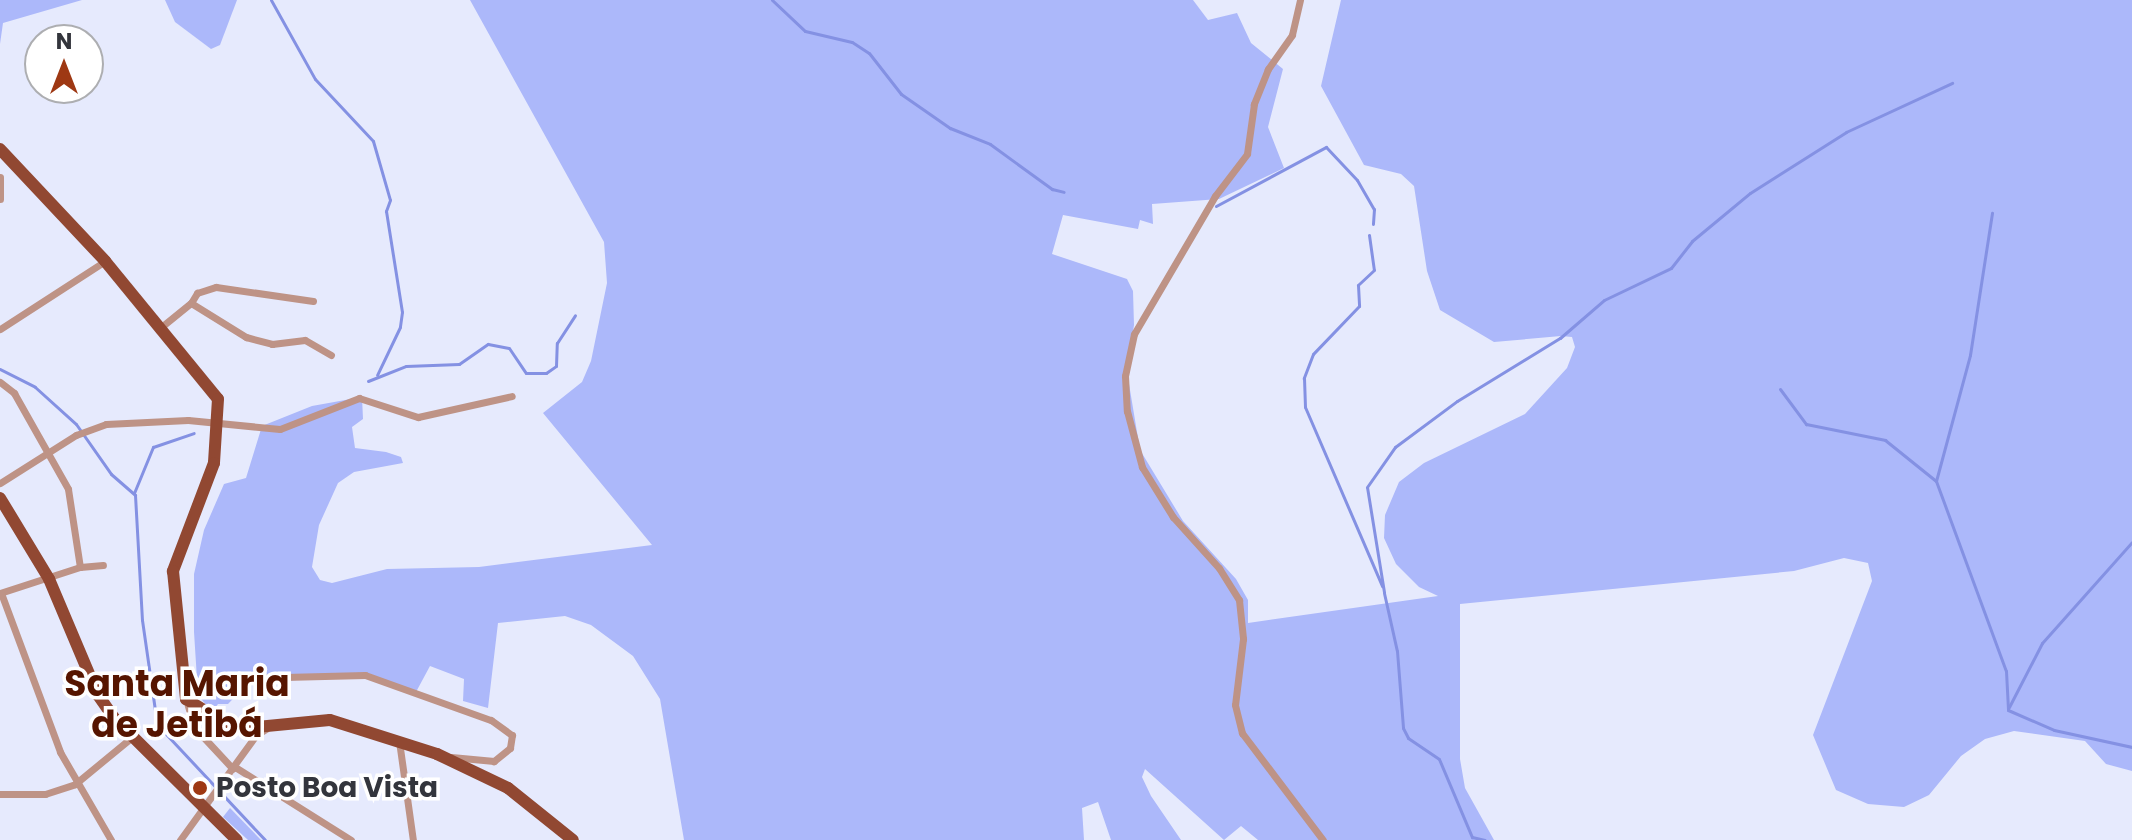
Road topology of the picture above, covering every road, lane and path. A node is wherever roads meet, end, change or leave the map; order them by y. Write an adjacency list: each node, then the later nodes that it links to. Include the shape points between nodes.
1 (1300, 0): 37 (street, via 1292,35 1268,69 1254,104 1247,154 1215,196 1134,334 1125,376 1127,411 1142,467 1173,517 1219,568 1239,600 1243,639 1235,705 1242,733)
2 (0, 149): 5 (main road)
3 (0, 177): 4 (street)
4 (0, 199)
5 (105, 261): 8 (street); 9 (main road)
6 (313, 301): 7 (street, via 216,287 197,293)
7 (191, 303): 9 (street); 10 (street, via 246,337 272,344 305,340)
8 (0, 329)
9 (158, 330): 13 (main road, via 203,376 218,399)
10 (331, 355)
11 (0, 382): 14 (street, via 14,393)
12 (512, 396): 13 (street, via 427,416 359,398 280,429)
13 (219, 422): 14 (street, via 93,427); 22 (main road, via 214,463 173,571)
14 (48, 454): 15 (street); 18 (street, via 68,489)
15 (0, 483)
16 (0, 498): 19 (main road)
17 (103, 565): 18 (street)
18 (80, 567): 19 (street)
19 (49, 579): 20 (street); 24 (main road, via 98,695)
20 (0, 593): 28 (street)
21 (244, 678): 26 (street, via 365,675 491,720 512,735 507,754 494,761)
22 (186, 699): 23 (main road, via 235,729); 27 (street, via 194,727)
23 (275, 724): 25 (main road, via 330,720); 27 (street, via 256,735)
24 (132, 737): 28 (street); 30 (main road)
25 (399, 741): 26 (main road); 35 (street)
26 (437, 754): 36 (main road, via 508,788)
27 (234, 768): 30 (street); 34 (street)
28 (75, 784): 29 (street, via 45,794); 31 (street)
29 (0, 794)
30 (208, 804): 32 (street); 33 (main road)
31 (111, 840)
32 (180, 840)
33 (237, 840)
34 (351, 840)
35 (413, 840)
36 (573, 840)
37 (1323, 840)

